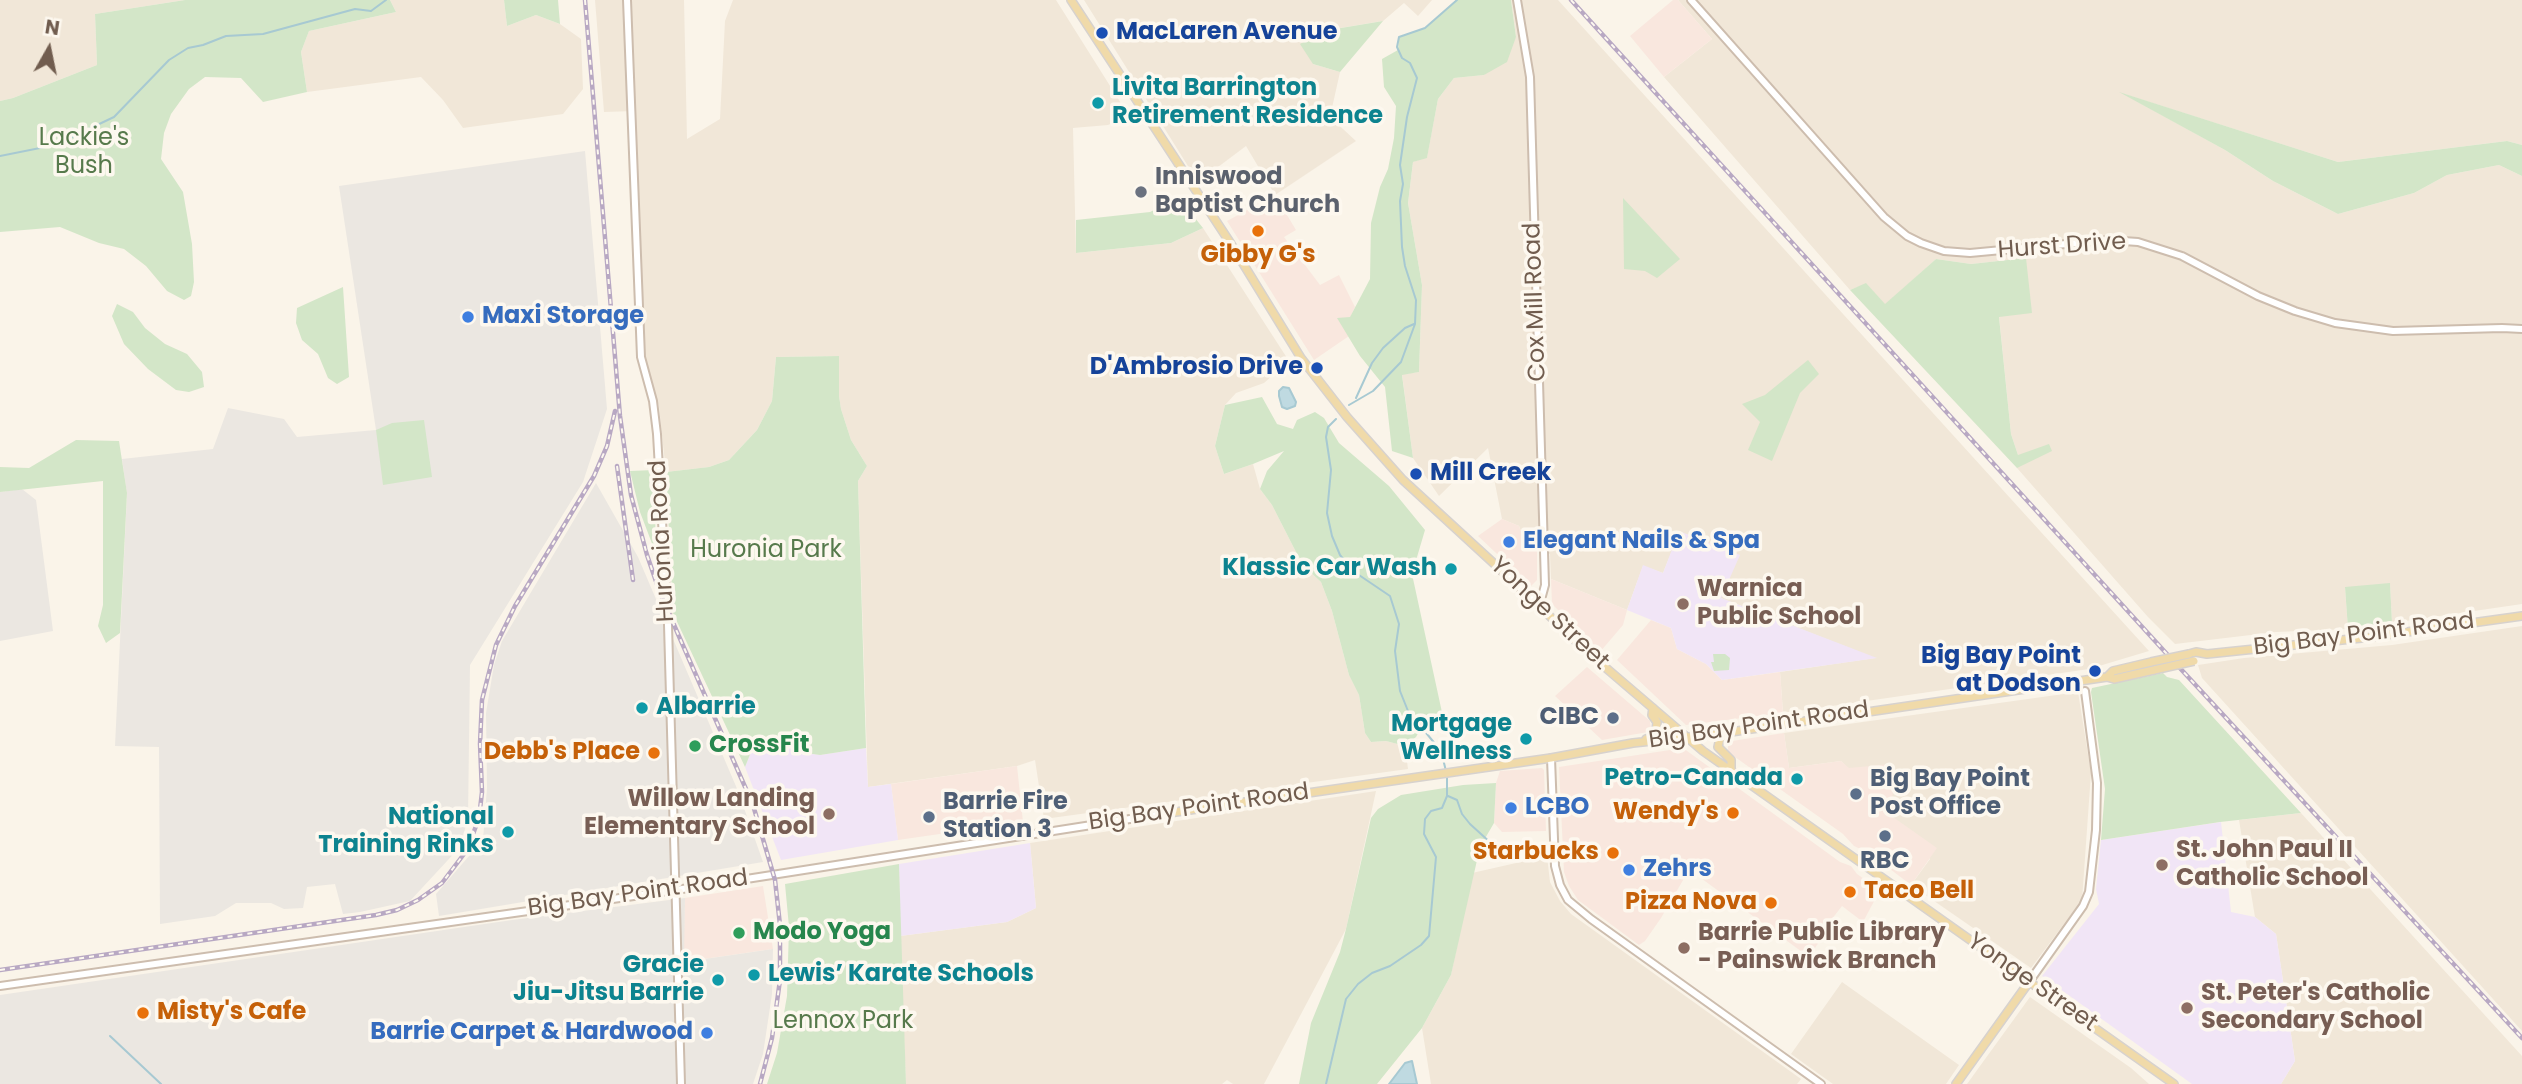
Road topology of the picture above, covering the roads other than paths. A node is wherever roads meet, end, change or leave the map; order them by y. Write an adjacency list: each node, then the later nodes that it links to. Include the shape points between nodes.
1 (627, 0): 19 (street, Huronia Road, via 641,357 653,401 664,544)
2 (1071, 0): 6 (main road, Yonge Street, via 1301,358 1403,480)
3 (1517, 0): 7 (street, Cox Mill Road, via 1530,76 1545,585)
4 (1691, 0): 5 (street, Hurst Drive, via 1884,217 1927,246 1970,254 2109,240 2138,242 2173,252 2258,296 2335,323 2393,331)
5 (2522, 330)
6 (1501, 570): 7 (street, Yonge Street)
7 (1535, 602): 12 (main road, Yonge Street)
8 (2522, 617): 9 (main road, Big Bay Point Road)
9 (2207, 654): 10 (main road, Big Bay Point Road, bridge, via 2189,654); 10 (main road, Big Bay Point Road, bridge, via 2194,661)
10 (2153, 666): 13 (main road, Big Bay Point Road, via 2114,679)
11 (2085, 691): 20 (street, via 2097,783 2089,892)
12 (1653, 708): 14 (main road, Yonge Street); 15 (main road, via 1654,735)
13 (1738, 730): 14 (main road, Big Bay Point Road); 17 (main road, via 1722,737 1718,745 1731,760)
14 (1687, 737): 15 (main road, Big Bay Point Road); 17 (main road, Yonge Street)
15 (1633, 743): 16 (main road, Big Bay Point Road)
16 (1551, 758): 18 (main road, Big Bay Point Road); 23 (street, via 1555,866 1568,900)
17 (1731, 770): 20 (main road, Yonge Street)
18 (1162, 814): 19 (street, Big Bay Point Road)
19 (676, 890): 21 (street, Big Bay Point Road); 22 (street, Huronia Road)
20 (2029, 982): 24 (main road); 25 (main road, Yonge Street)
21 (0, 986)
22 (681, 1084)
23 (1821, 1084)
24 (1956, 1084)
25 (2174, 1084)

